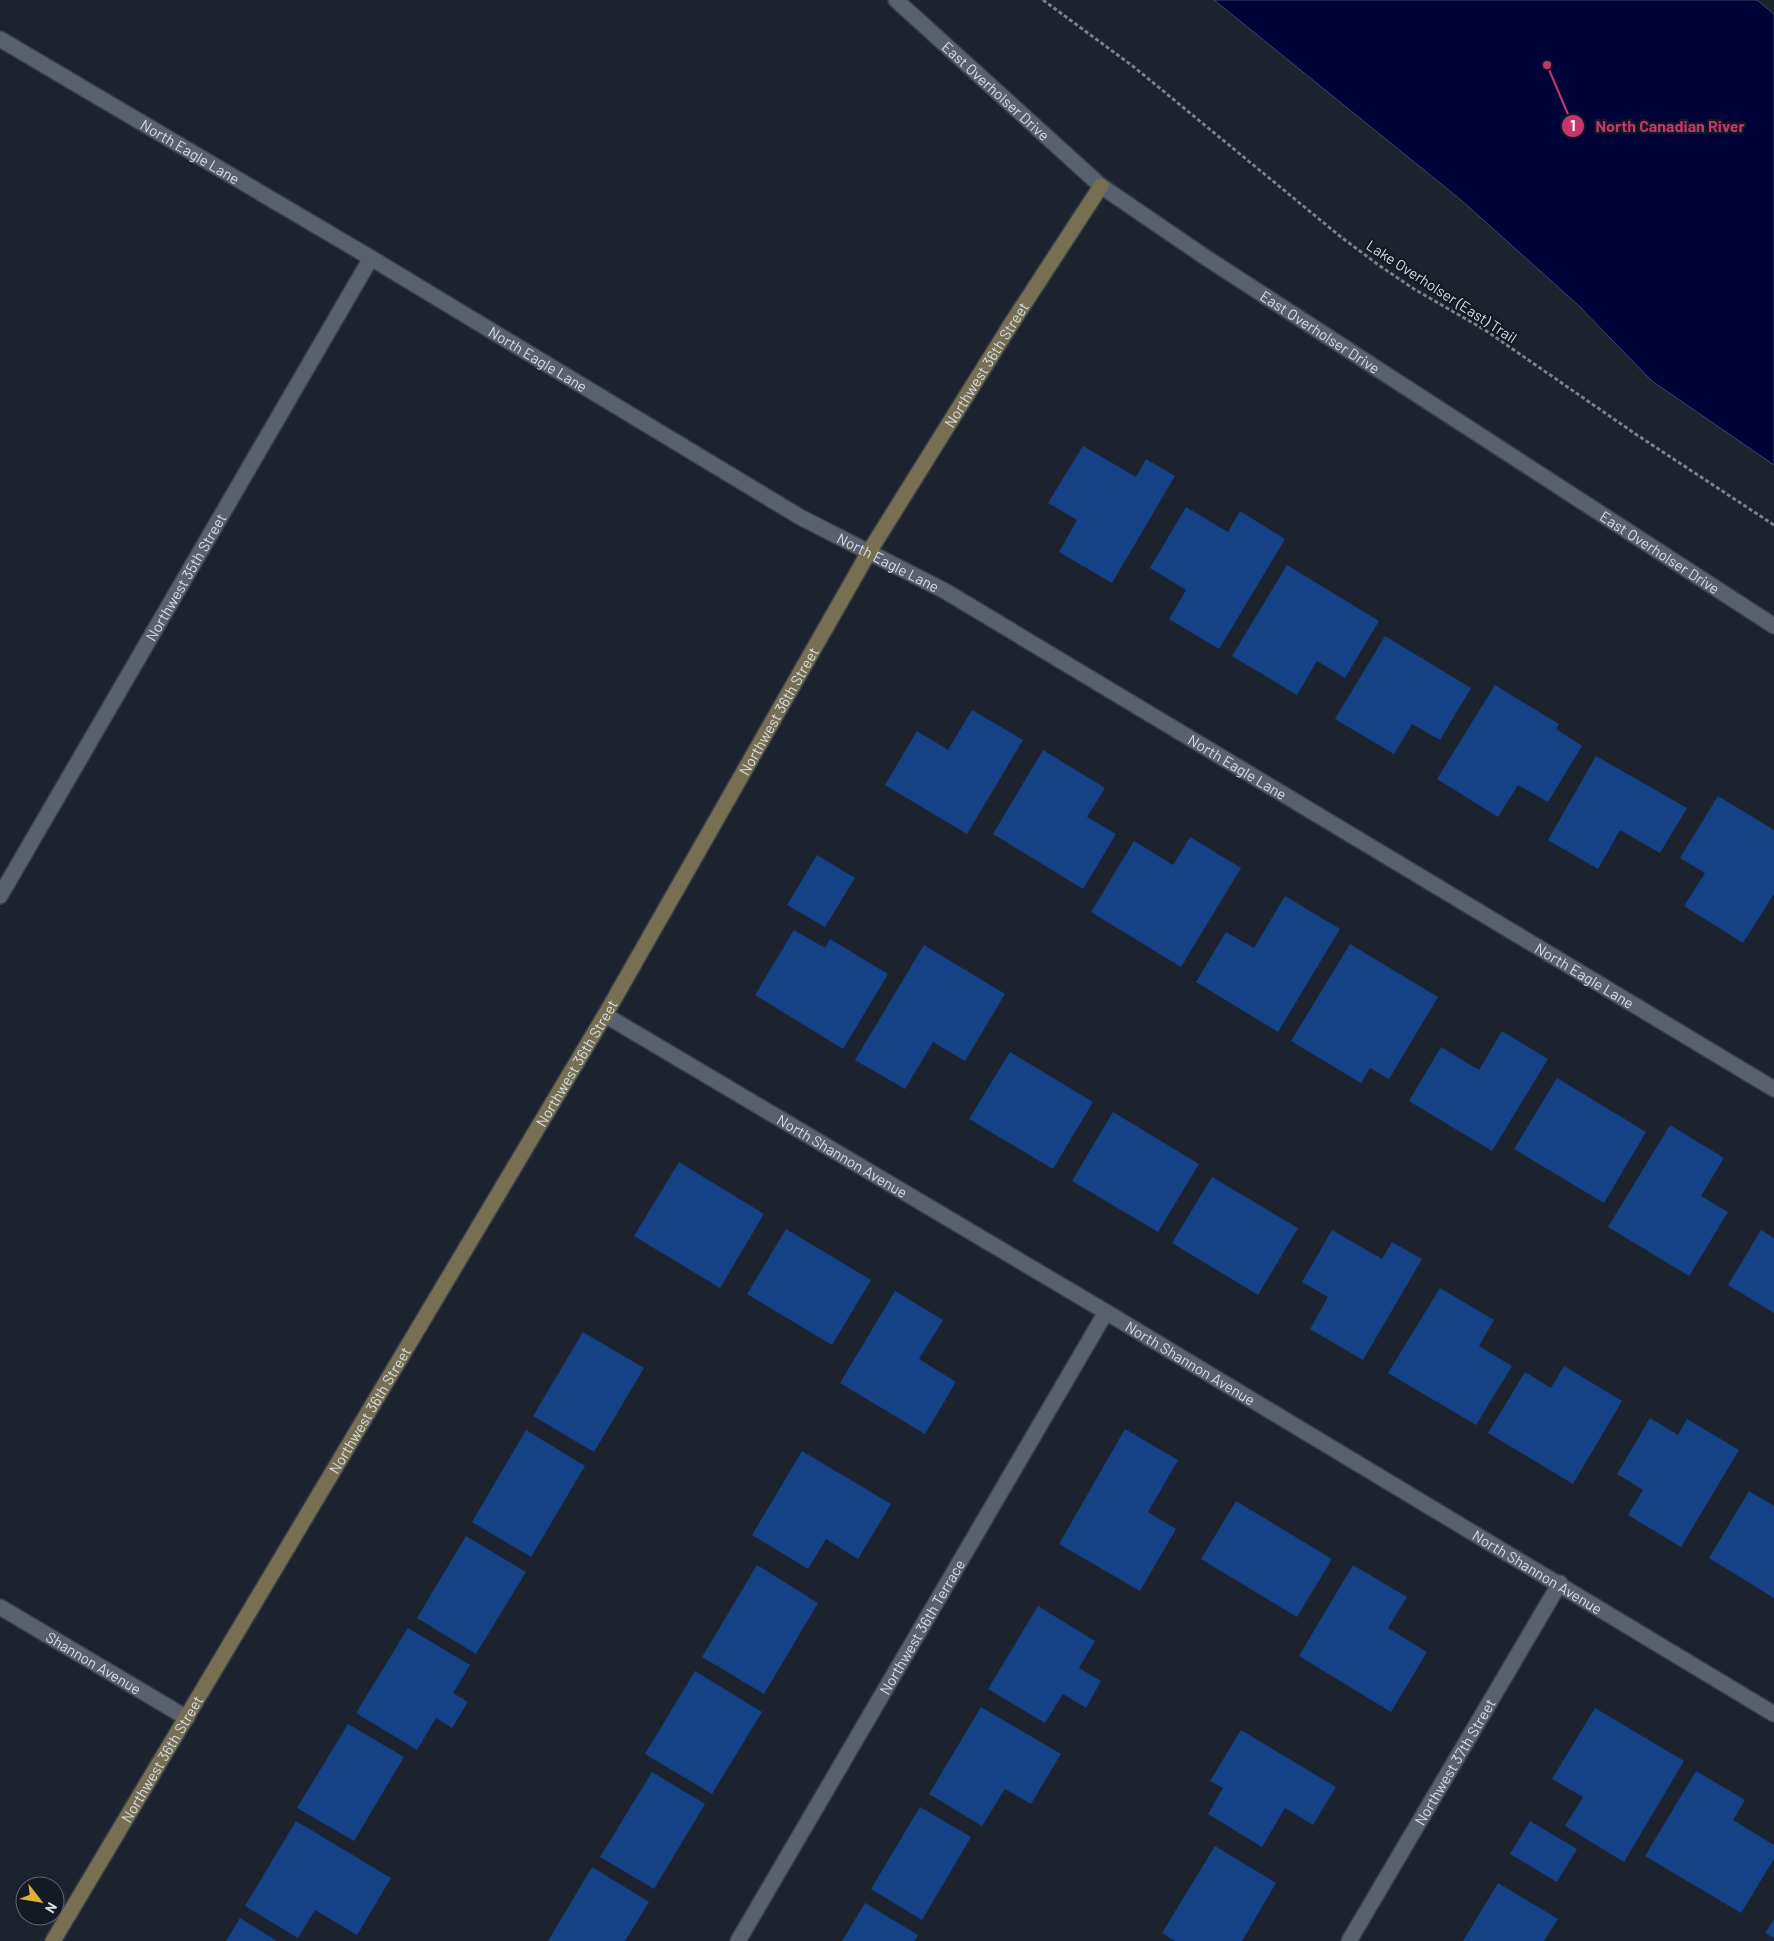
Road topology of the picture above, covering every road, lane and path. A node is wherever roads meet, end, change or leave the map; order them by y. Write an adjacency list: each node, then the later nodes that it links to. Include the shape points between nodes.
1 (896, 0): 4 (street, East Overholser Drive)
2 (1043, 0): 6 (path, Lake Overholser (East) Trail, via 1134,67 1380,266 1485,330)
3 (0, 39): 5 (street, North Eagle Lane)
4 (1101, 186): 7 (street, Northwest 36th Street); 8 (street, East Overholser Drive, via 1205,257)
5 (371, 258): 7 (street, North Eagle Lane, via 800,518); 9 (street, Northwest 35th Street)
6 (1774, 525)
7 (869, 552): 10 (street, Northwest 36th Street); 11 (street, North Eagle Lane, via 946,591)
8 (1774, 626)
9 (0, 896)
10 (605, 1015): 12 (street, North Shannon Avenue); 16 (street, Northwest 36th Street)
11 (1774, 1089)
12 (1106, 1312): 13 (street, North Shannon Avenue); 18 (street, Northwest 36th Terrace)
13 (1560, 1583): 15 (street, North Shannon Avenue); 19 (street, Northwest 37th Street)
14 (0, 1607): 16 (street, Shannon Avenue)
15 (1774, 1714)
16 (187, 1718): 17 (street, Northwest 36th Street)
17 (53, 1941)
18 (738, 1941)
19 (1349, 1941)

